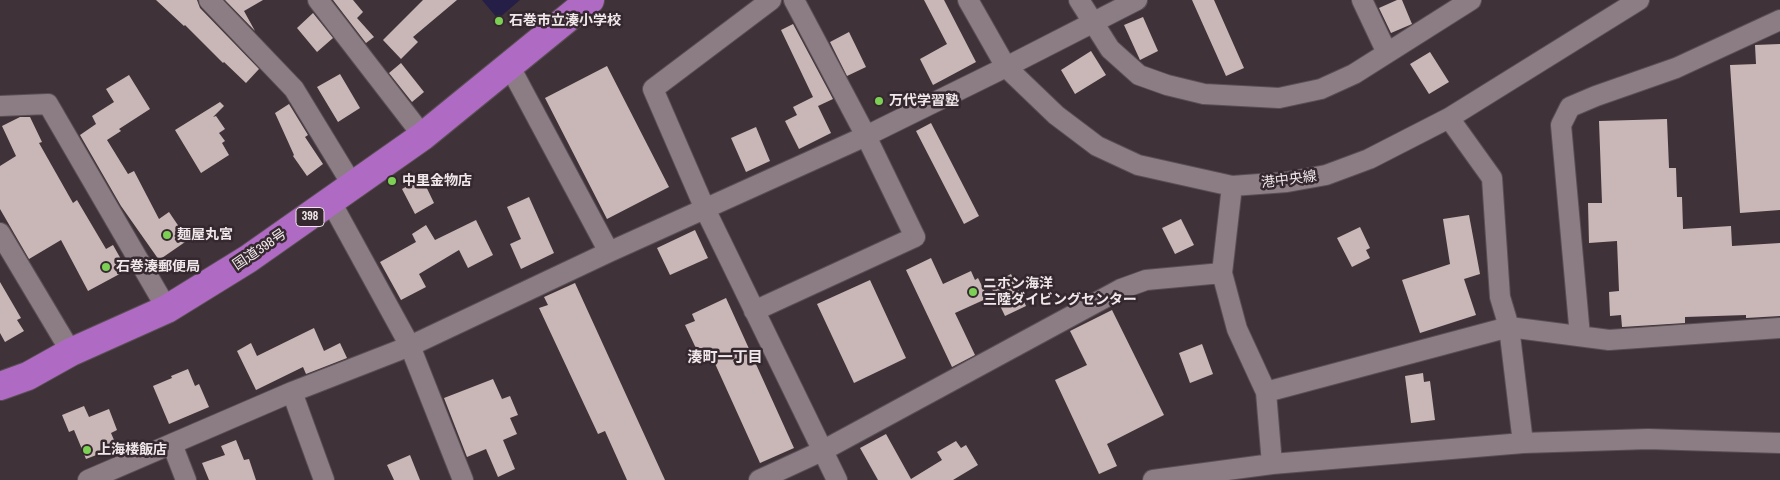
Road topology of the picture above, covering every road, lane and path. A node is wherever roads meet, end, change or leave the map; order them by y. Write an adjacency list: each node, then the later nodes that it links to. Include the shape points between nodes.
1 (209, 0): 21 (street, via 294,89)
2 (318, 0): 19 (street)
3 (590, 0): 15 (highway, 国道398号 / 398)
4 (771, 0): 24 (street, via 653,89)
5 (794, 0): 20 (street)
6 (968, 0): 16 (street, 港中央線)
7 (1080, 0): 13 (street)
8 (1137, 0): 13 (street)
9 (1362, 0): 14 (street)
10 (1471, 0): 14 (street)
11 (1640, 0): 18 (street, 港中央線)
12 (1780, 20): 32 (street, via 1676,68 1570,107 1562,125)
13 (1093, 23): 14 (street, via 1110,49 1139,75 1204,94 1232,97 1279,98 1321,90); 16 (street)
14 (1387, 53)
15 (510, 67): 19 (highway, 国道398号 / 398); 26 (street)
16 (1006, 67): 20 (street); 22 (street, 港中央線, via 1056,115 1097,146 1138,165)
17 (0, 106): 28 (street, via 48,104)
18 (1449, 118): 22 (street, 港中央線, via 1369,159 1326,175); 30 (street, via 1492,178 1500,297)
19 (423, 136): 21 (highway, 国道398号 / 398)
20 (866, 136): 24 (street); 29 (street, via 915,237)
21 (353, 186): 23 (highway, 国道398号 / 398)
22 (1232, 186): 27 (street)
23 (330, 202): 28 (highway, 国道398号 / 398, via 248,259); 33 (street)
24 (705, 209): 26 (street); 29 (street)
25 (0, 233): 34 (street)
26 (609, 252): 33 (street)
27 (1222, 273): 37 (street, via 1238,330); 41 (street, via 1146,280 1121,289)
28 (167, 309): 34 (highway, 国道398号 / 398)
29 (754, 311): 41 (street)
30 (1509, 326): 32 (street); 37 (street); 38 (street)
31 (1780, 328): 32 (street, via 1609,340)
32 (1580, 336)
33 (410, 346): 36 (street); 46 (street)
34 (72, 352): 35 (highway, 国道398号 / 398, via 28,376)
35 (0, 386)
36 (292, 392): 40 (street); 45 (street)
37 (1266, 392): 42 (street)
38 (1523, 443): 39 (street, via 1648,439); 42 (street)
39 (1780, 443)
40 (172, 444): 43 (street); 44 (street)
41 (822, 451): 47 (street); 48 (street)
42 (1272, 464): 49 (street)
43 (88, 480)
44 (186, 480)
45 (324, 480)
46 (463, 480)
47 (759, 480)
48 (837, 480)
49 (1153, 480)

